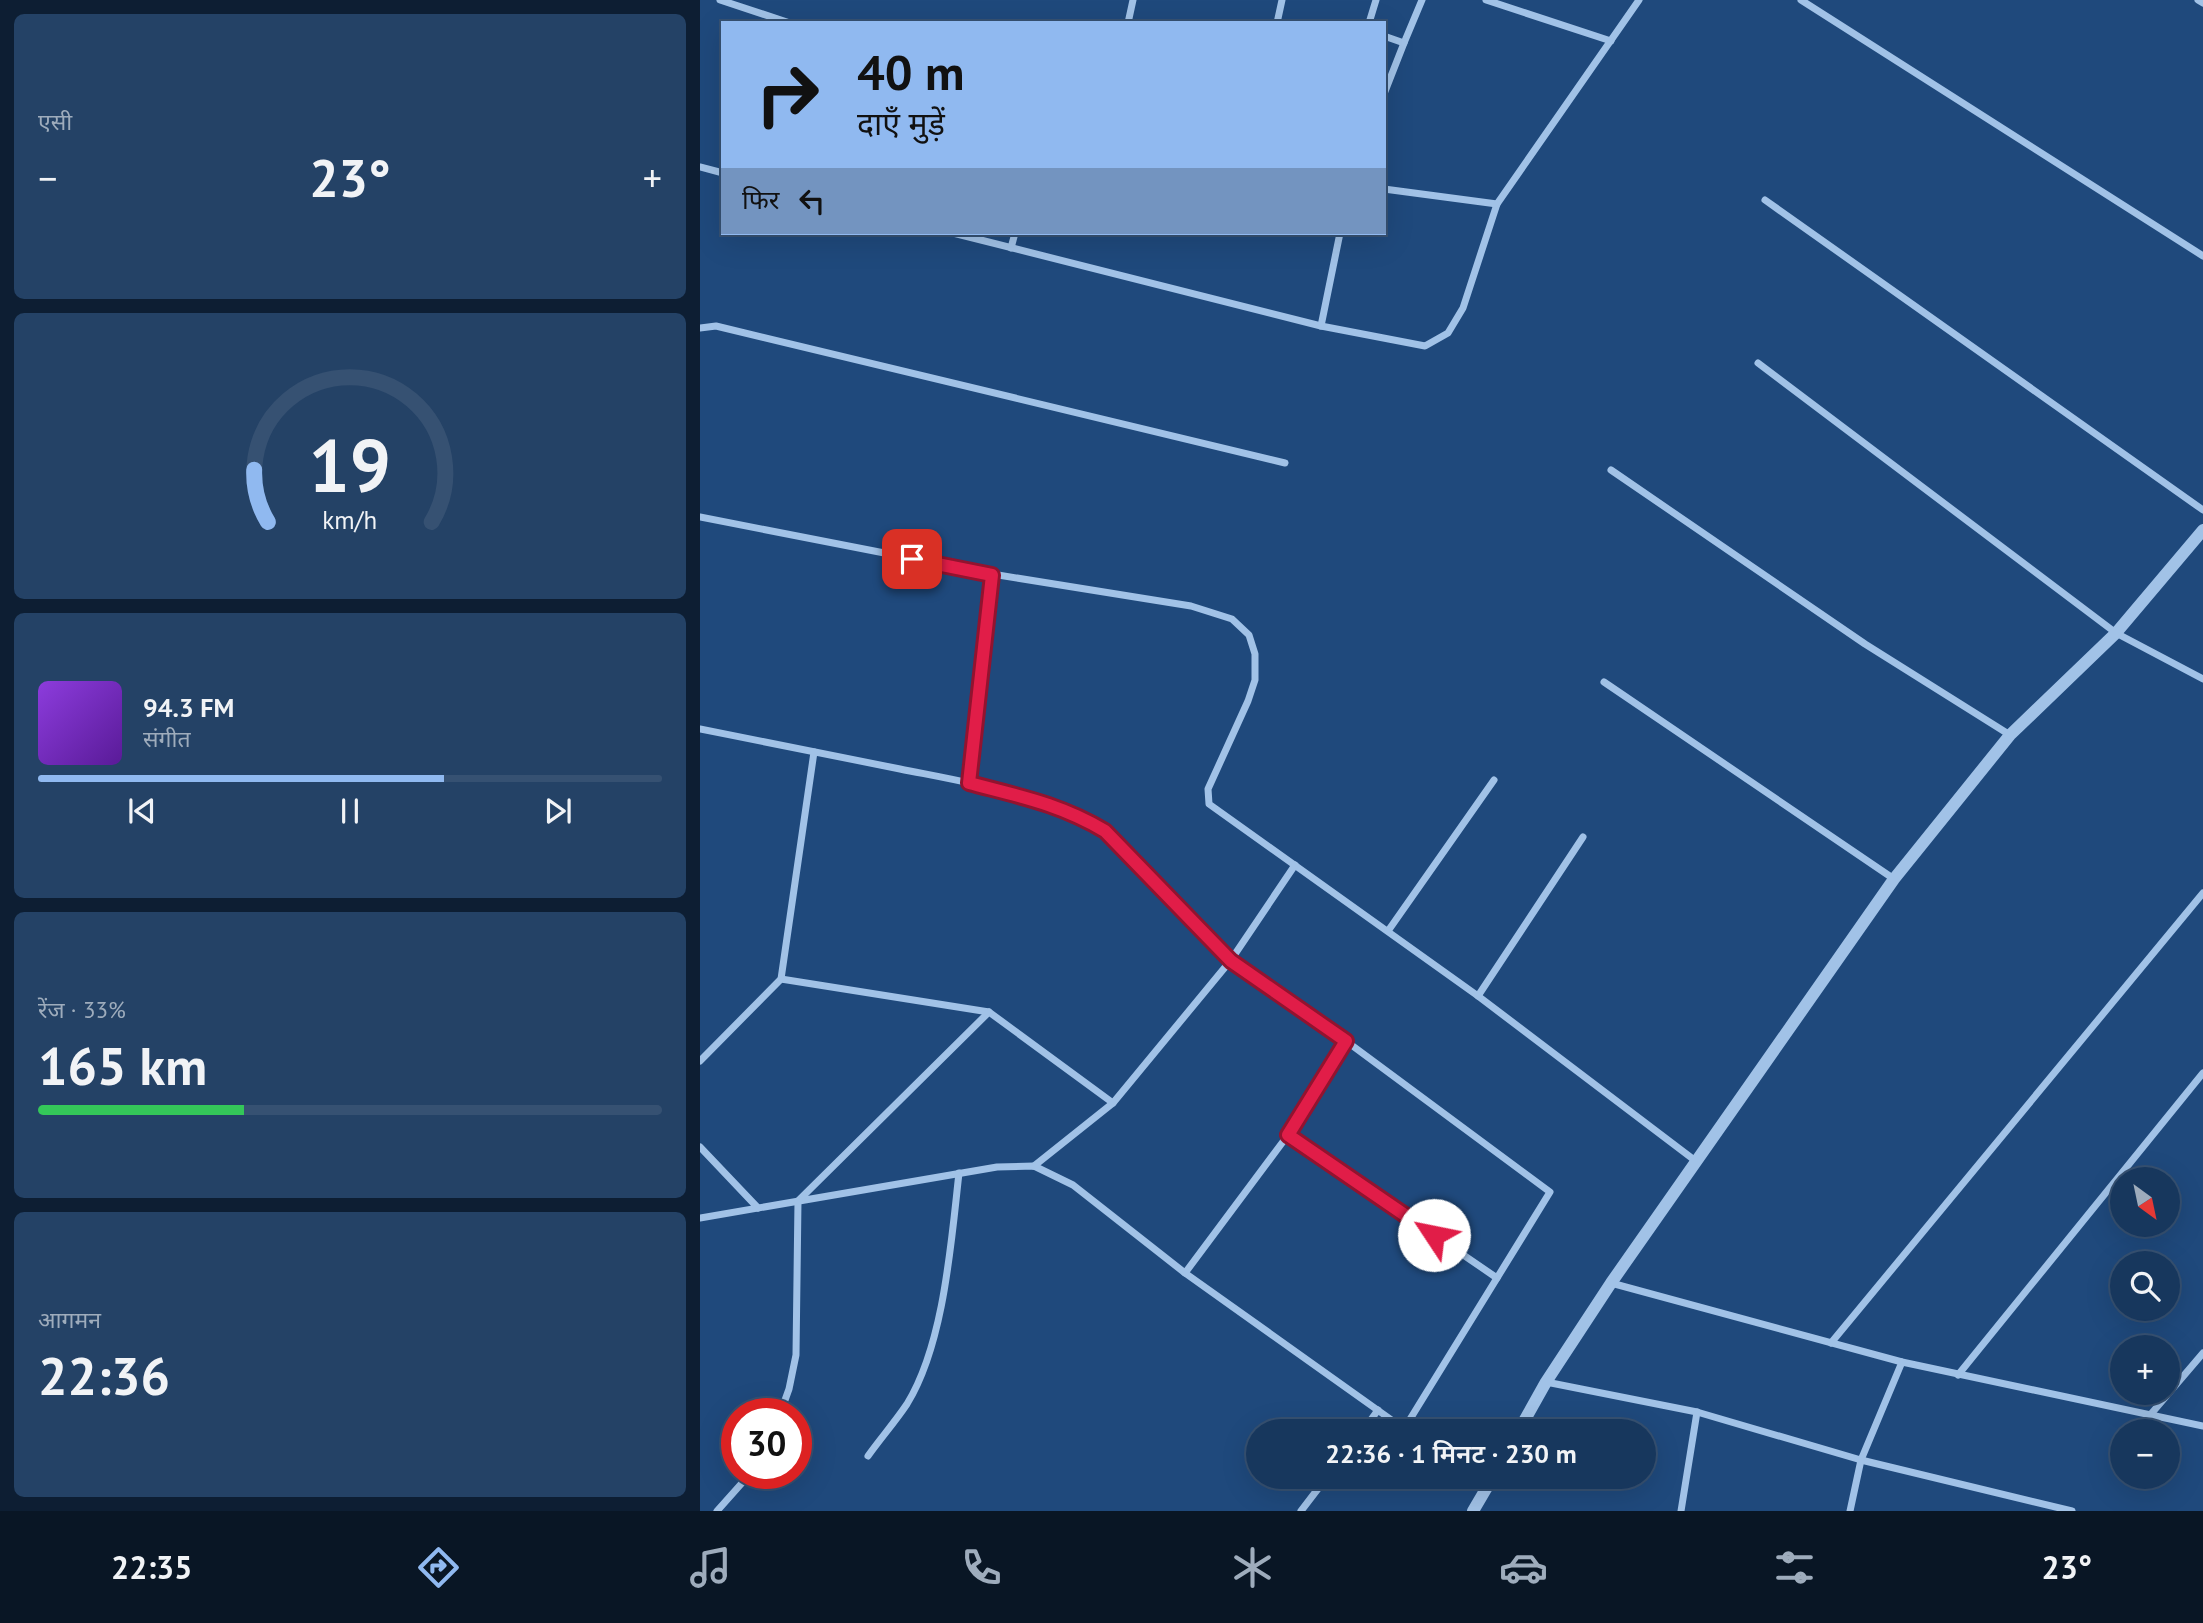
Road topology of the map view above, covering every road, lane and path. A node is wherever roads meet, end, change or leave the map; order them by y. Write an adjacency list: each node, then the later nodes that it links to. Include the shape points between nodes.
1 (720, 0): 11 (street)
2 (1133, 0): 12 (street)
3 (1282, 0): 13 (street)
4 (1376, 0): 14 (street)
5 (1422, 0): 17 (street)
6 (1486, 0): 16 (street)
7 (1639, 0): 16 (street)
8 (1801, 0): 28 (street)
9 (2198, 0): 10 (street)
10 (2203, 2)
11 (784, 21)
12 (1128, 21)
13 (1277, 21)
14 (1369, 21)
15 (1386, 37): 17 (street)
16 (1611, 41): 23 (street)
17 (1404, 43): 18 (street)
18 (1386, 89)
19 (700, 167): 20 (street)
20 (721, 172)
21 (1386, 189): 23 (street)
22 (1765, 200): 34 (street)
23 (1497, 204): 29 (street, via 1462,309 1448,333 1425,346)
24 (961, 235): 27 (street)
25 (1014, 235): 27 (street)
26 (1340, 235): 29 (street)
27 (1011, 248): 29 (street)
28 (2203, 256)
29 (1321, 326)
30 (700, 328): 32 (street, via 716,326)
31 (1758, 363): 38 (street)
32 (1284, 463)
33 (1611, 470): 42 (street, via 1865,643)
34 (2203, 510)
35 (700, 517): 37 (street)
36 (2203, 530): 38 (street)
37 (992, 575): 45 (street); 47 (street, via 1191,606 1232,620 1249,635 1255,680 1211,780 1209,804)
38 (2116, 633): 39 (street); 42 (street)
39 (2203, 679)
40 (1604, 682): 48 (street)
41 (700, 729): 43 (street)
42 (2010, 735): 48 (street)
43 (814, 752): 45 (street); 52 (street)
44 (1494, 780): 50 (street)
45 (969, 783): 51 (street, via 1050,804 1105,831)
46 (1583, 837): 53 (street)
47 (1295, 865): 50 (street); 51 (street)
48 (1894, 879): 61 (street)
49 (2203, 893): 70 (street)
50 (1388, 931): 53 (street)
51 (1231, 961): 55 (street); 58 (street)
52 (781, 979): 54 (street); 56 (street)
53 (1478, 996): 61 (street)
54 (989, 1012): 58 (street); 64 (street)
55 (1346, 1041): 59 (street); 68 (street, via 1550,1192)
56 (701, 1060)
57 (2203, 1073): 73 (street)
58 (1113, 1103): 62 (street)
59 (1288, 1135): 67 (street); 68 (street)
60 (700, 1147): 65 (street)
61 (1697, 1162): 69 (street)
62 (1034, 1166): 63 (street); 67 (street, via 1073,1185)
63 (960, 1173): 64 (street); 84 (street, via 947,1278 925,1363 907,1403)
64 (798, 1201): 65 (street); 75 (street, via 796,1355)
65 (758, 1208): 66 (street)
66 (700, 1218)
67 (1185, 1273): 76 (street)
68 (1497, 1278): 81 (street)
69 (1611, 1283): 70 (street); 74 (street)
70 (1831, 1343): 72 (street)
71 (2203, 1353): 78 (street)
72 (1902, 1363): 73 (street); 85 (street)
73 (1958, 1375): 78 (street)
74 (1546, 1382): 77 (street); 82 (street)
75 (786, 1398)
76 (1378, 1410): 79 (street); 80 (street)
77 (1697, 1412): 85 (street); 92 (street)
78 (2151, 1414): 83 (street)
79 (1371, 1419)
80 (1391, 1419)
81 (1413, 1419)
82 (1525, 1419)
83 (2203, 1426)
84 (868, 1456)
85 (1861, 1460): 93 (street); 94 (street)
86 (737, 1489): 89 (street)
87 (1318, 1489): 90 (street)
88 (1486, 1489): 91 (street)
89 (718, 1511)
90 (1301, 1511)
91 (1473, 1511)
92 (1681, 1511)
93 (1850, 1511)
94 (2072, 1511)

